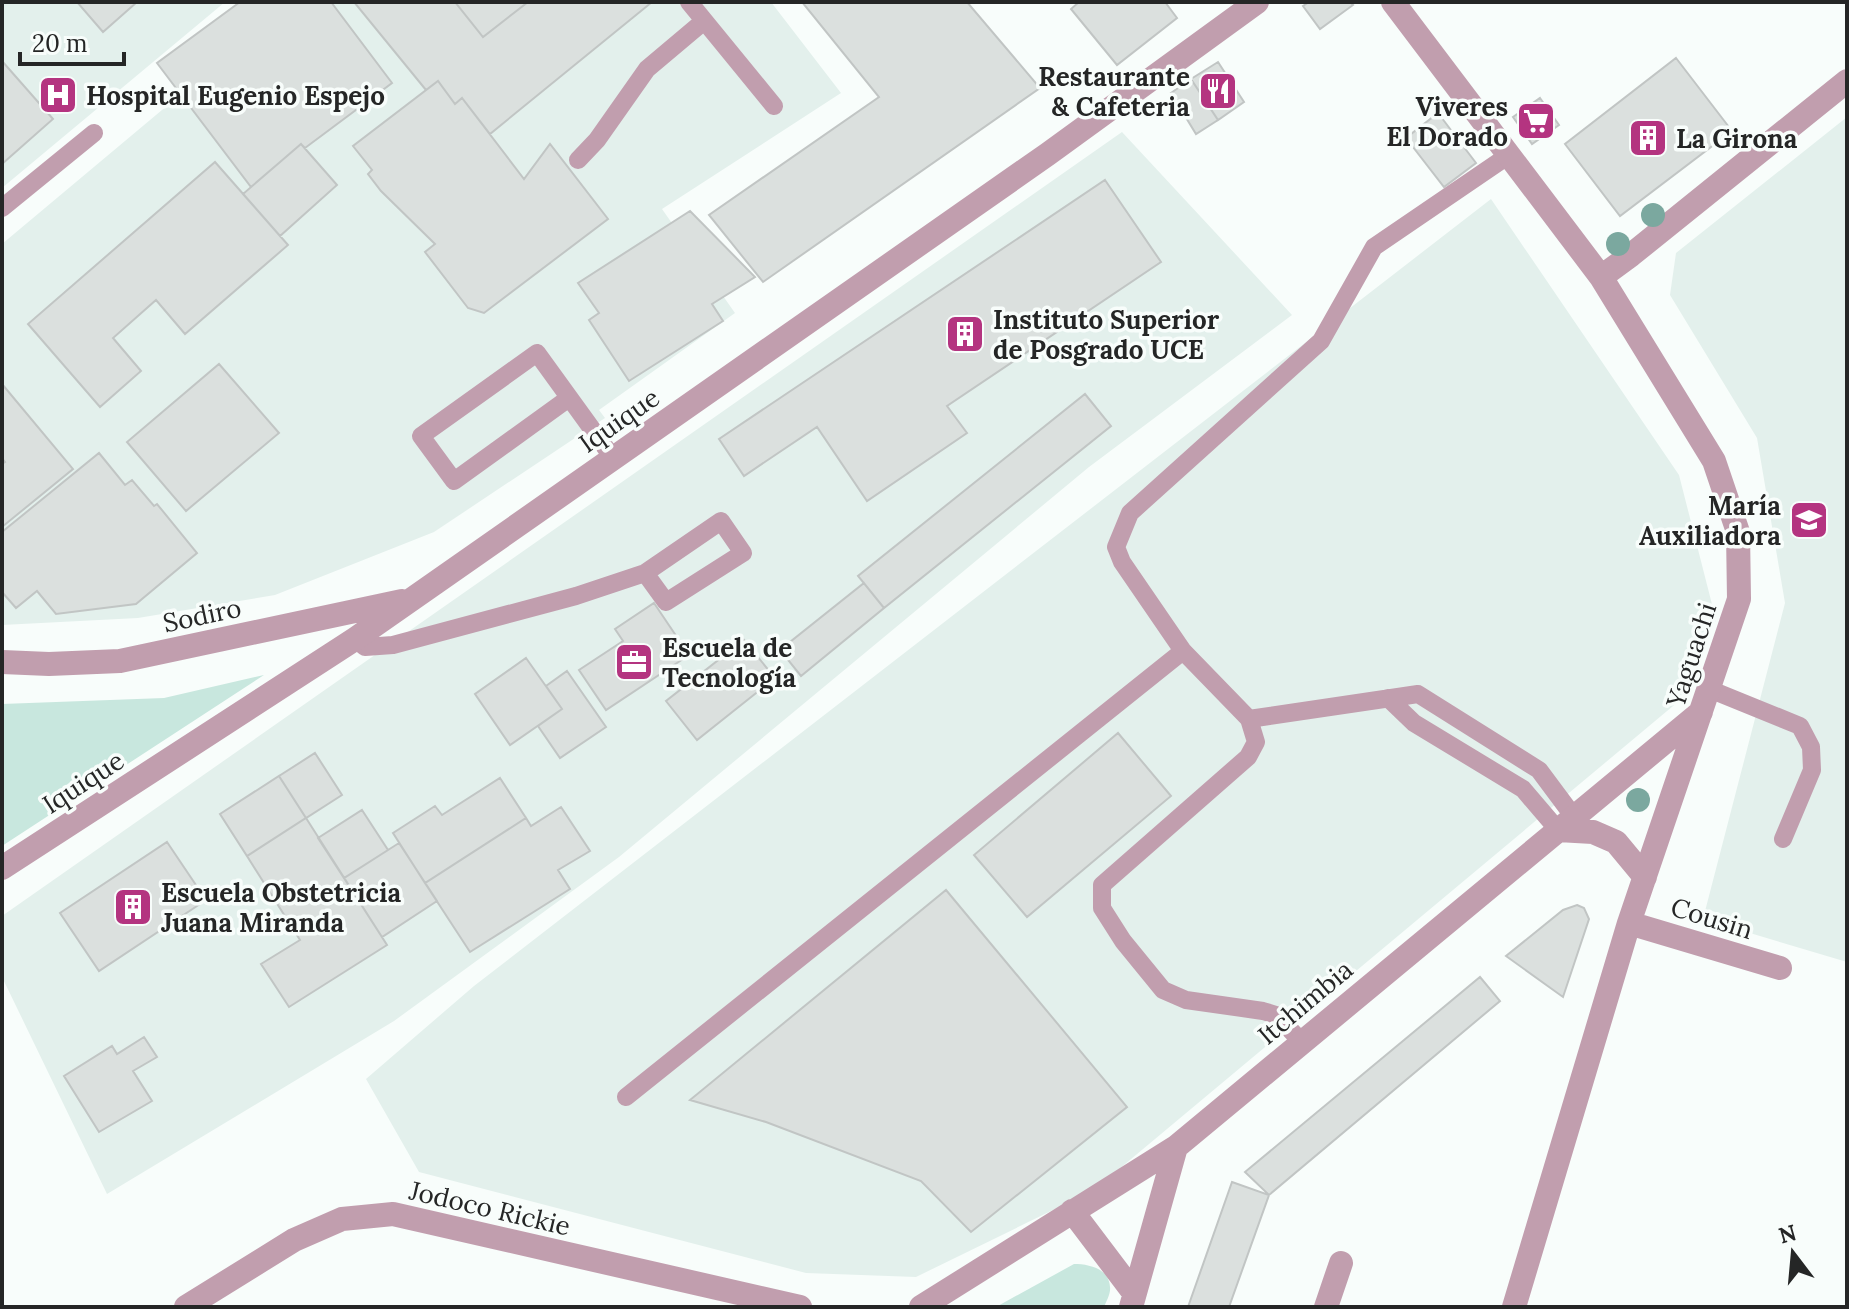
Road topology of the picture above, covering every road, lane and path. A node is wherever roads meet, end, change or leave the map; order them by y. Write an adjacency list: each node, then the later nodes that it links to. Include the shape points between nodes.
1 (689, 2): 4 (lane)
2 (1257, 2): 13 (street, Iquique)
3 (1393, 2): 8 (street, Yaguachi)
4 (704, 21): 6 (lane); 9 (lane, via 647,69)
5 (1847, 81): 11 (street)
6 (774, 106)
7 (94, 133): 10 (lane)
8 (1509, 155): 11 (street, Yaguachi); 17 (lane, via 1374,247 1321,341 1130,513 1116,547)
9 (578, 160)
10 (2, 208)
11 (1601, 277): 20 (street, Yaguachi, via 1714,461 1738,532 1739,599)
12 (569, 398): 12 (lane, via 537,353 421,436 454,481); 13 (lane)
13 (613, 458): 15 (street, Iquique)
14 (645, 573): 14 (lane, via 721,521 743,553 666,602); 16 (lane, via 393,645 365,647)
15 (412, 599): 16 (street, Iquique); 18 (street, Sodiro, via 120,661)
16 (355, 639): 24 (street, Iquique)
17 (1183, 651): 21 (lane); 29 (lane)
18 (2, 662)
19 (1388, 698): 21 (lane); 22 (lane, via 1414,723 1527,792); 22 (lane, via 1418,694 1539,770)
20 (1706, 699): 22 (street, Itchimbia); 23 (lane, via 1800,726 1811,747 1812,770); 25 (street, Yaguachi)
21 (1249, 719): 28 (lane, via 1256,742 1248,757 1102,885 1102,908 1163,990 1186,1000 1276,1015)
22 (1566, 824): 25 (street, via 1616,842); 28 (street, Itchimbia)
23 (1783, 839)
24 (2, 868)
25 (1645, 877): 26 (street, Yaguachi)
26 (1629, 923): 27 (street, Cousin); 38 (street, Yaguachi)
27 (1780, 968)
28 (1301, 1041): 30 (street, Itchimbia)
29 (626, 1097)
30 (1176, 1147): 31 (street, Itchimbia); 33 (street)
31 (1072, 1211): 33 (street); 36 (street, Itchimbia)
32 (1341, 1263): 37 (street)
33 (1132, 1300)
34 (186, 1307): 35 (street, Jodoco Rickie, via 294,1240 342,1219 393,1214)
35 (800, 1307)
36 (921, 1307)
37 (1326, 1307)
38 (1514, 1307)

